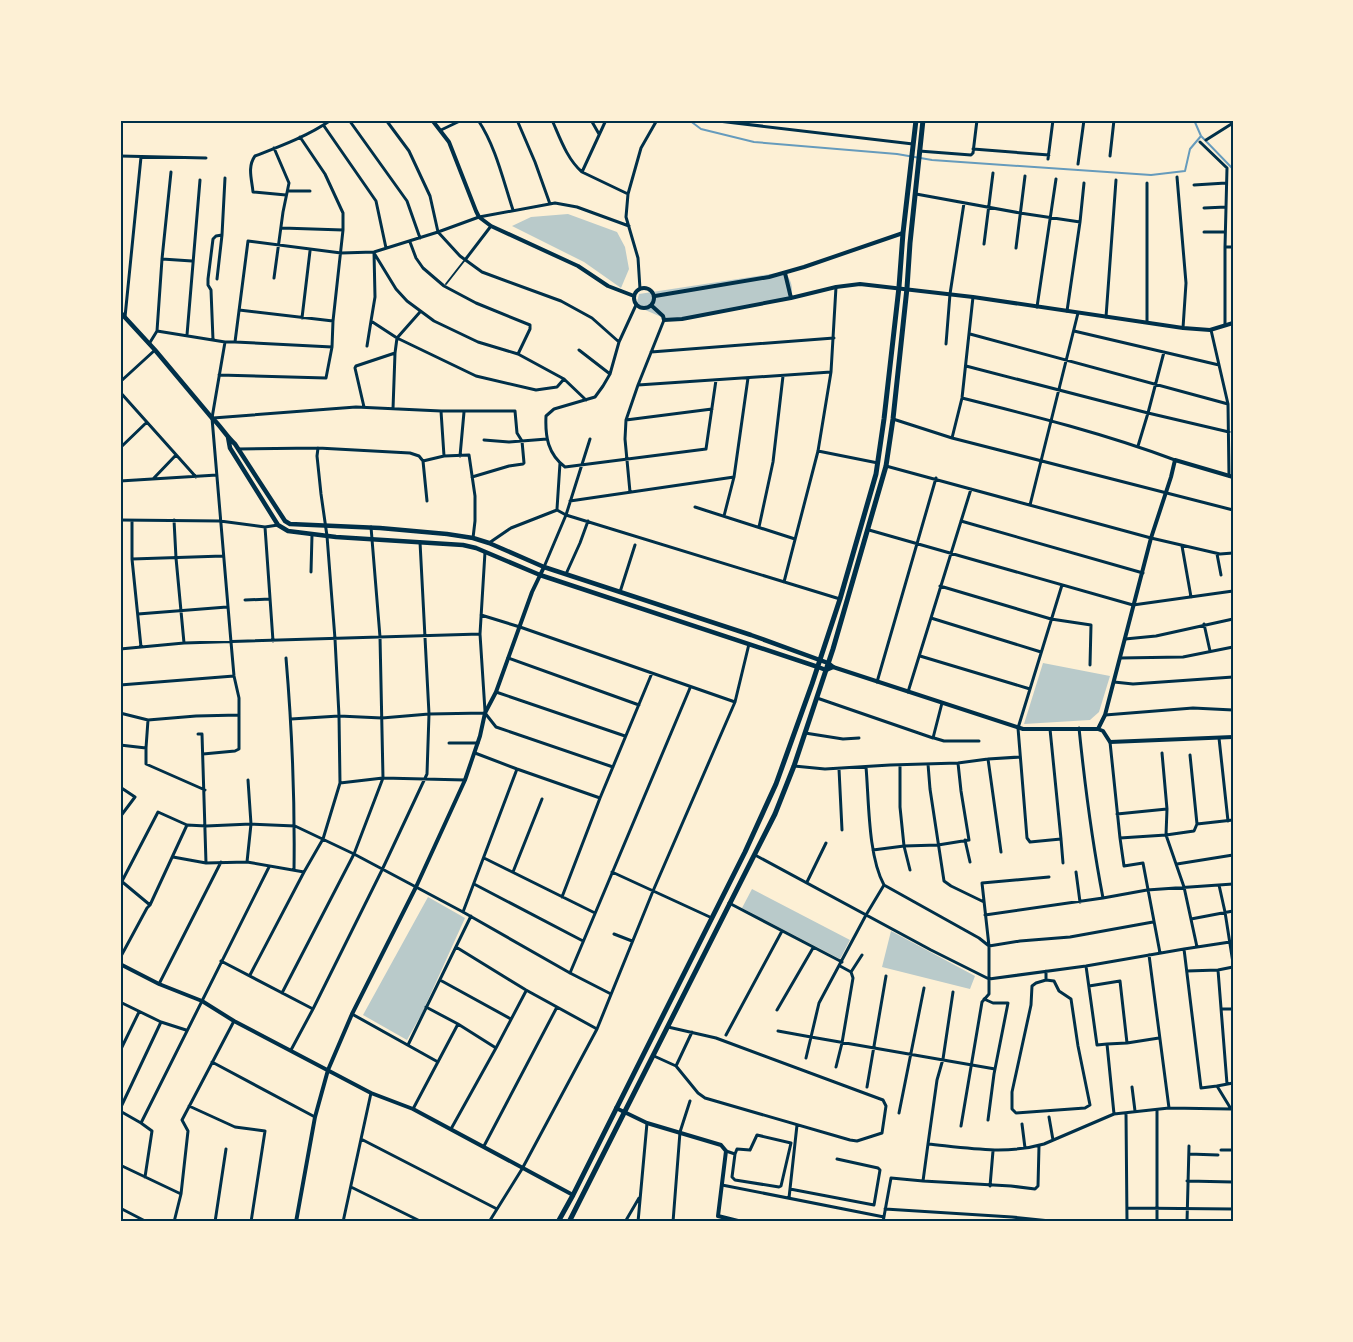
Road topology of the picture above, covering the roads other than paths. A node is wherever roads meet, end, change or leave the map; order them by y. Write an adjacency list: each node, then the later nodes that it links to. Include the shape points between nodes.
1 (120, 120): 2 (street)
2 (129, 120)
3 (331, 120): 22 (street)
4 (349, 120): 75 (street, via 407,201)
5 (386, 120): 70 (street, via 409,151 430,196)
6 (432, 120): 23 (street)
7 (462, 120): 23 (street)
8 (478, 120): 59 (street, via 497,160)
9 (517, 120): 55 (street)
10 (552, 120): 38 (street, via 570,158)
11 (591, 120): 24 (street)
12 (606, 120): 24 (street)
13 (657, 120): 52 (street, via 640,148)
14 (710, 120): 28 (street)
15 (916, 120): 28 (highway)
16 (923, 120): 31 (highway)
17 (977, 120): 30 (street)
18 (1051, 120): 30 (street, via 1048,157)
19 (1084, 120): 36 (street)
20 (1114, 120): 33 (street)
21 (1233, 123): 26 (street)
22 (323, 126): 25 (street); 81 (street, via 376,201)
23 (441, 130): 61 (street)
24 (599, 134): 38 (street)
25 (300, 137): 29 (street); 69 (street, via 325,174 343,213)
26 (1206, 140)
27 (1200, 142): 48 (street, via 1227,168)
28 (913, 144): 73 (highway)
29 (274, 148): 51 (street, via 289,183); 51 (street, via 252,159 253,192)
30 (973, 149): 31 (street, via 968,156)
31 (919, 152): 53 (highway)
32 (120, 156): 34 (street)
33 (1110, 156)
34 (141, 157): 35 (street); 110 (street)
35 (206, 158)
36 (1078, 164)
37 (171, 171): 86 (street)
38 (582, 172): 52 (street)
39 (993, 173): 56 (street)
40 (1025, 176): 60 (street)
41 (1177, 177): 119 (street, via 1186,283)
42 (225, 178): 74 (street)
43 (1056, 179): 62 (street)
44 (200, 180): 88 (street)
45 (1116, 180): 111 (street)
46 (1083, 183): 65 (street)
47 (1147, 183): 116 (street)
48 (1226, 183): 49 (street); 57 (street)
49 (1194, 185)
50 (310, 191): 51 (street)
51 (287, 193): 68 (street)
52 (628, 194): 67 (street)
53 (915, 194): 54 (street); 95 (highway)
54 (964, 203): 56 (street); 97 (street)
55 (550, 204): 59 (street); 67 (street, via 577,207)
56 (988, 207): 60 (street); 77 (street)
57 (1226, 207): 58 (street); 63 (street)
58 (1204, 208)
59 (513, 210): 61 (street)
60 (1020, 213): 62 (street); 82 (street)
61 (479, 217): 66 (street); 70 (street)
62 (1051, 218): 65 (street); 104 (street)
63 (1226, 218): 64 (street); 72 (street)
64 (1233, 219)
65 (1080, 222): 107 (street)
66 (491, 226): 87 (street); 98 (street)
67 (628, 226): 96 (street, via 638,258)
68 (282, 228): 69 (street); 78 (street)
69 (343, 230): 85 (street)
70 (438, 232): 75 (street); 87 (street)
71 (1204, 232): 72 (street)
72 (1226, 232): 79 (street)
73 (903, 233): 89 (street); 94 (highway)
74 (222, 235): 91 (street); 127 (street, via 213,239 208,279)
75 (420, 238): 76 (street)
76 (409, 241): 81 (street); 140 (street, via 423,268 444,286 530,325)
77 (984, 244)
78 (279, 246): 83 (street); 90 (street); 105 (street, via 248,241)
79 (1225, 247): 80 (street); 118 (street)
80 (1233, 247)
81 (386, 248): 84 (street)
82 (1016, 248)
83 (310, 250): 85 (street); 112 (street)
84 (374, 252): 85 (street); 106 (street, via 396,289); 115 (street)
85 (341, 253): 114 (street)
86 (162, 259): 88 (street); 121 (street)
87 (464, 260): 92 (street); 130 (street, via 482,272 582,312)
88 (192, 261): 124 (street)
89 (785, 273): 99 (street); 101 (street)
90 (274, 278)
91 (217, 279)
92 (446, 284)
93 (836, 287): 94 (street); 101 (street); 126 (street)
94 (898, 287): 95 (street); 190 (highway)
95 (908, 288): 97 (street); 167 (highway)
96 (640, 289): 98 (street); 99 (street, via 651,290)
97 (950, 294): 100 (street); 132 (street)
98 (634, 296): 102 (street)
99 (654, 296): 103 (street)
100 (974, 297): 104 (street); 123 (street)
101 (791, 298): 113 (street)
102 (636, 305): 103 (street, via 645,309); 130 (street)
103 (651, 306): 113 (street)
104 (1037, 307): 107 (street)
105 (239, 310): 112 (street); 129 (street)
106 (420, 311): 125 (street); 140 (street, via 462,335)
107 (1067, 311): 109 (street)
108 (120, 312): 110 (main road)
109 (1078, 313): 111 (street); 122 (street)
110 (125, 317): 131 (main road)
111 (1106, 317): 116 (street)
112 (302, 318): 114 (street)
113 (664, 320): 137 (street)
114 (333, 321): 134 (street)
115 (371, 321): 125 (street); 133 (street)
116 (1147, 323): 119 (street)
117 (1233, 323): 118 (street)
118 (1225, 325): 120 (street)
119 (1183, 327): 120 (street)
120 (1210, 330): 142 (street)
121 (157, 331): 124 (street); 131 (street)
122 (1074, 331): 138 (street); 141 (street)
123 (970, 334): 141 (street); 143 (street)
124 (187, 335): 127 (street)
125 (397, 338): 139 (street); 149 (street, via 476,376 536,390 557,387)
126 (834, 338): 137 (street); 144 (street)
127 (213, 340): 128 (street)
128 (225, 342): 129 (street); 146 (street)
129 (236, 342): 134 (street)
130 (619, 342): 145 (street)
131 (149, 344): 135 (main road)
132 (946, 344)
133 (367, 346)
134 (332, 347): 146 (street, via 326,378)
135 (154, 350): 151 (street); 165 (main road)
136 (579, 350): 145 (street)
137 (651, 352): 153 (street)
138 (1164, 352): 142 (street); 152 (street)
139 (395, 353): 159 (street, via 356,366); 160 (street)
140 (518, 354): 149 (street)
141 (1067, 360): 152 (street); 154 (street)
142 (1219, 365): 158 (street)
143 (966, 366): 154 (street); 156 (street)
144 (831, 372): 147 (street); 181 (street)
145 (610, 374): 157 (street, via 595,397)
146 (219, 375): 165 (street)
147 (783, 376): 148 (street); 222 (street, via 773,462)
148 (748, 378): 150 (street); 197 (street)
149 (564, 379): 157 (street)
150 (716, 380): 153 (street); 161 (street)
151 (120, 382)
152 (1156, 383): 158 (street); 164 (street)
153 (638, 385): 166 (street)
154 (1059, 390): 164 (street); 168 (street)
155 (120, 392): 169 (street)
156 (962, 398): 168 (street); 172 (street)
157 (586, 400): 173 (street, via 554,409 546,416)
158 (1228, 404): 170 (street)
159 (364, 407): 160 (street); 165 (street)
160 (393, 409): 162 (street)
161 (712, 409): 166 (street); 185 (street, via 706,449)
162 (441, 411): 163 (street); 183 (street)
163 (464, 412): 176 (street, via 515,411); 184 (street)
164 (1148, 413): 170 (street); 177 (street)
165 (212, 418): 171 (main road); 193 (street)
166 (626, 420): 185 (street)
167 (893, 420): 172 (street); 192 (highway)
168 (1052, 421): 177 (street); 186 (street)
169 (147, 422): 178 (street); 182 (street)
170 (1229, 432): 194 (street)
171 (228, 437): 180 (main road); 218 (main road, via 230,448)
172 (952, 438): 186 (street)
173 (547, 439): 176 (street); 189 (street)
174 (484, 440): 176 (street)
175 (590, 440): 191 (street)
176 (522, 441): 196 (street, via 523,464)
177 (1138, 446): 187 (street)
178 (120, 448)
179 (318, 448): 180 (street); 188 (street, via 410,453); 219 (street)
180 (238, 449): 219 (main road, via 285,521)
181 (818, 451): 190 (street); 229 (street)
182 (176, 455): 195 (street); 199 (street)
183 (444, 456): 184 (street); 188 (street)
184 (460, 456): 196 (street, via 469,455)
185 (626, 459): 191 (street); 202 (street)
186 (1042, 460): 203 (street); 206 (street)
187 (1175, 460): 194 (street); 203 (street)
188 (423, 461): 204 (street)
189 (560, 463): 191 (street, via 565,467); 208 (street)
190 (878, 463): 255 (highway)
191 (583, 464): 205 (street)
192 (886, 466): 198 (street); 223 (highway)
193 (217, 475): 195 (street); 215 (street)
194 (1231, 476)
195 (196, 477): 199 (street)
196 (472, 477): 226 (street)
197 (734, 477): 202 (street); 211 (street)
198 (936, 478): 201 (street); 233 (street)
199 (152, 480): 200 (street)
200 (120, 481)
201 (971, 489): 206 (street); 217 (street)
202 (630, 492): 205 (street)
203 (1166, 492): 209 (street); 227 (street)
204 (428, 501)
205 (570, 501): 210 (street)
206 (1030, 505): 227 (street)
207 (695, 507): 211 (street)
208 (557, 510): 210 (street); 231 (street, via 511,528)
209 (1233, 510)
210 (567, 514): 216 (street); 242 (street)
211 (724, 516): 222 (street)
212 (120, 520): 213 (street)
213 (132, 520): 214 (street); 241 (street)
214 (174, 520): 215 (street); 240 (street)
215 (220, 521): 220 (street); 239 (street)
216 (588, 521): 245 (street); 248 (street)
217 (961, 521): 237 (street); 244 (street)
218 (278, 525): 220 (street); 224 (main road, via 288,531)
219 (325, 525): 221 (main road); 225 (street)
220 (265, 527): 254 (street)
221 (371, 527): 226 (main road); 228 (street)
222 (759, 527): 229 (street)
223 (869, 530): 233 (street); 288 (highway)
224 (312, 534): 225 (main road); 243 (street)
225 (327, 536): 228 (main road); 270 (street)
226 (473, 538): 231 (main road)
227 (1151, 538): 234 (street); 244 (street)
228 (371, 539): 230 (main road); 269 (street)
229 (795, 539): 248 (street)
230 (420, 542): 235 (main road, via 463,545); 268 (street)
231 (489, 543): 242 (main road)
232 (635, 544): 252 (street)
233 (916, 545): 237 (street); 292 (street)
234 (1182, 546): 238 (street); 253 (street)
235 (485, 552): 246 (main road); 261 (street)
236 (1233, 553): 238 (street)
237 (951, 554): 249 (street); 250 (street)
238 (1218, 554): 247 (street)
239 (223, 556): 240 (street); 258 (street)
240 (176, 558): 241 (street); 259 (street)
241 (132, 559): 260 (street)
242 (544, 567): 245 (main road); 246 (street)
243 (311, 572)
244 (1143, 573): 257 (street)
245 (566, 574): 252 (main road)
246 (540, 575): 266 (street); 275 (main road)
247 (1221, 575)
248 (784, 582): 255 (street)
249 (1062, 585): 257 (street); 263 (street)
250 (940, 586): 262 (street); 263 (street)
251 (1233, 591): 253 (street)
252 (620, 592): 285 (main road)
253 (1191, 597): 257 (street)
254 (270, 599): 256 (street); 272 (street)
255 (840, 599): 285 (highway)
256 (245, 600)
257 (1133, 605): 271 (street)
258 (227, 607): 259 (street); 273 (street)
259 (181, 610): 260 (street); 274 (street)
260 (138, 614): 276 (street)
261 (481, 615): 266 (street); 267 (street)
262 (931, 618): 280 (street); 281 (street)
263 (1051, 619): 280 (street); 286 (street, via 1091,625)
264 (1233, 619): 265 (street)
265 (1204, 624): 271 (street); 279 (street)
266 (520, 627): 283 (street); 289 (street)
267 (480, 634): 268 (street); 305 (street)
268 (425, 635): 269 (street); 306 (street)
269 (380, 637): 270 (street); 310 (street)
270 (336, 639): 272 (street); 309 (street)
271 (1125, 639): 284 (street)
272 (273, 641): 273 (street)
273 (231, 642): 274 (street); 290 (street)
274 (184, 644): 276 (street)
275 (749, 644): 287 (main road); 300 (street)
276 (141, 647): 278 (street)
277 (1233, 647): 279 (street)
278 (120, 649)
279 (1210, 651): 284 (street, via 1183,657)
280 (1041, 652): 296 (street)
281 (919, 656): 296 (street); 298 (street)
282 (286, 658): 311 (street)
283 (508, 658): 297 (street); 302 (street)
284 (1120, 658): 293 (street)
285 (819, 660): 287 (highway); 288 (main road)
286 (1090, 665)
287 (818, 667): 288 (main road); 417 (highway, via 776,784)
288 (829, 667): 292 (street); 299 (highway)
289 (652, 672): 295 (street); 302 (street)
290 (234, 676): 294 (street); 307 (street)
291 (1233, 676): 293 (street)
292 (877, 682): 298 (street)
293 (1114, 682): 308 (street)
294 (120, 685)
295 (690, 688): 300 (street); 391 (street)
296 (1030, 689): 313 (street)
297 (496, 692): 305 (street); 319 (street)
298 (908, 692): 301 (street)
299 (817, 698): 317 (highway); 322 (street)
300 (735, 702): 403 (street)
301 (942, 703): 313 (street); 322 (street)
302 (639, 705): 319 (street)
303 (1233, 710): 308 (street, via 1193,708)
304 (120, 713): 312 (street)
305 (485, 713): 306 (street); 327 (street); 340 (street, via 496,726)
306 (429, 714): 310 (street); 345 (street)
307 (239, 715): 312 (street); 332 (street, via 238,751)
308 (1106, 715): 316 (street)
309 (339, 716): 310 (street); 311 (street); 348 (street)
310 (382, 718): 344 (street)
311 (291, 719): 362 (street)
312 (148, 720): 329 (street)
313 (1018, 728): 315 (street); 334 (street)
314 (1079, 728): 315 (street); 316 (street); 405 (street)
315 (1050, 729): 367 (street)
316 (1098, 729): 326 (street)
317 (805, 733): 321 (street, via 843,740); 339 (highway)
318 (198, 734): 332 (street, via 202,734)
319 (626, 736): 340 (street)
320 (1233, 737): 323 (street)
321 (859, 738)
322 (933, 738): 324 (street)
323 (1219, 738): 326 (street); 357 (street)
324 (979, 741)
325 (449, 742): 327 (street)
326 (1110, 742): 354 (street)
327 (478, 743): 330 (street)
328 (120, 745): 329 (street)
329 (147, 748): 350 (street, via 146,764)
330 (475, 753): 342 (street); 347 (street)
331 (1162, 753): 353 (street)
332 (203, 754): 350 (street)
333 (1190, 755): 359 (street)
334 (1020, 757): 335 (street); 367 (street, via 1028,838 1030,842)
335 (988, 759): 336 (street); 373 (street)
336 (958, 763): 337 (street); 368 (street, via 969,840)
337 (928, 764): 338 (street); 370 (street)
338 (900, 765): 341 (street); 371 (street)
339 (794, 766): 343 (street); 375 (highway)
340 (613, 767): 351 (street)
341 (866, 767): 343 (street); 372 (street)
342 (517, 769): 351 (street); 378 (street)
343 (839, 769): 363 (street)
344 (383, 778): 345 (street); 348 (street); 374 (street)
345 (424, 778): 347 (street); 387 (street)
346 (248, 780): 358 (street)
347 (465, 780): 400 (street)
348 (340, 783): 366 (street)
349 (120, 787): 355 (street, via 135,797)
350 (205, 790): 361 (street)
351 (600, 798): 404 (street)
352 (542, 799): 390 (street)
353 (1167, 809): 354 (street); 364 (street)
354 (1116, 814): 365 (street)
355 (120, 817)
356 (1233, 820): 357 (street)
357 (1228, 821): 359 (street)
358 (251, 824): 361 (street); 362 (street); 380 (street)
359 (1197, 824): 364 (street, via 1194,831)
360 (187, 825): 361 (street); 377 (street); 395 (street, via 158,812)
361 (206, 826): 382 (street)
362 (295, 826): 366 (street); 386 (street)
363 (842, 830)
364 (1166, 835): 365 (street); 384 (street)
365 (1120, 838): 402 (street, via 1124,866 1143,863)
366 (323, 839): 374 (street); 389 (street)
367 (1061, 839): 383 (street)
368 (965, 840): 370 (street); 381 (street)
369 (826, 843): 394 (street)
370 (938, 844): 371 (street); 406 (street, via 945,883)
371 (904, 846): 372 (street); 388 (street)
372 (873, 850): 399 (street)
373 (1001, 852)
374 (354, 854): 387 (street); 455 (street)
375 (755, 855): 394 (street); 408 (highway)
376 (1233, 855): 384 (street)
377 (172, 857): 382 (street); 409 (street)
378 (484, 858): 390 (street); 396 (street)
379 (221, 862): 380 (street); 382 (street); 450 (street)
380 (247, 862): 385 (street)
381 (970, 862)
382 (206, 863)
383 (1063, 863)
384 (1177, 864): 401 (street)
385 (269, 867): 386 (street); 435 (street)
386 (294, 870): 389 (street)
387 (382, 870): 400 (street); 462 (street)
388 (910, 870)
389 (304, 872): 445 (street)
390 (513, 872): 404 (street)
391 (612, 872): 403 (street); 413 (street)
392 (1076, 872): 407 (street)
393 (1049, 877): 406 (street, via 986,882 982,884)
394 (807, 882): 414 (street)
395 (121, 883): 409 (street)
396 (474, 884): 411 (street); 422 (street)
397 (1219, 884): 398 (street); 401 (street); 412 (street)
398 (1233, 884)
399 (884, 885): 414 (street); 426 (street)
400 (416, 887): 411 (street); 467 (street)
401 (1184, 887): 402 (street); 418 (street)
402 (1147, 890): 405 (street); 419 (street)
403 (653, 891): 417 (street); 423 (street)
404 (562, 897): 413 (street)
405 (1103, 898): 407 (street)
406 (984, 902): 415 (street)
407 (1080, 902): 415 (street)
408 (729, 903): 420 (street); 472 (highway)
409 (150, 905): 434 (street)
410 (1233, 911): 412 (street)
411 (463, 912): 416 (street)
412 (1225, 912): 418 (street); 424 (street)
413 (595, 913): 422 (street)
414 (866, 915): 437 (street); 447 (street)
415 (985, 915): 426 (street)
416 (471, 916): 425 (street); 444 (street)
417 (712, 918): 507 (highway)
418 (1191, 919): 427 (street)
419 (1153, 922): 426 (street); 431 (street)
420 (782, 931): 428 (street); 477 (street)
421 (614, 934): 423 (street)
422 (583, 941): 444 (street)
423 (632, 941): 456 (street)
424 (1230, 942): 427 (street); 430 (street)
425 (456, 946): 448 (street); 453 (street)
426 (989, 946): 447 (street)
427 (1197, 947): 429 (street)
428 (813, 948): 437 (street); 465 (street)
429 (1184, 949): 431 (street); 442 (street)
430 (1232, 951): 438 (street)
431 (1160, 953): 432 (street)
432 (1149, 954): 439 (street); 479 (street)
433 (862, 955): 443 (street)
434 (120, 958)
435 (222, 961): 445 (street); 458 (street)
436 (120, 964): 450 (street)
437 (841, 964): 443 (street); 478 (street, via 819,1004)
438 (1233, 965): 440 (street)
439 (1086, 966): 441 (street); 451 (street)
440 (1218, 970): 442 (street); 463 (street)
441 (1046, 971): 447 (street); 449 (street)
442 (1186, 971): 501 (street, via 1201,1088)
443 (851, 972): 480 (street, via 854,978)
444 (570, 973): 456 (street)
445 (250, 975): 455 (street)
446 (886, 976): 485 (street)
447 (989, 979): 457 (street)
448 (440, 980): 460 (street); 468 (street)
449 (1046, 980): 449 (street, via 1032,986 1012,1092 1012,1109 1016,1113 1090,1105 1071,999 1059,991 1054,981)
450 (159, 984): 458 (street)
451 (1089, 986): 481 (street, via 1119,981); 482 (street, via 1097,1046)
452 (924, 988): 488 (street)
453 (526, 990): 461 (street); 468 (street)
454 (953, 992): 491 (street)
455 (282, 993): 462 (street)
456 (611, 994): 473 (street)
457 (984, 999): 494 (street); 497 (street, via 1008,1003)
458 (202, 1001): 470 (street); 474 (street)
459 (120, 1002): 466 (street)
460 (426, 1007): 471 (street); 483 (street)
461 (557, 1007): 473 (street); 533 (street)
462 (313, 1009): 486 (street)
463 (1221, 1009): 464 (street); 500 (street)
464 (1233, 1009)
465 (777, 1010)
466 (139, 1012): 469 (street); 487 (street)
467 (352, 1014): 483 (street); 498 (street)
468 (511, 1019): 484 (street)
469 (161, 1022): 474 (street); 512 (street)
470 (234, 1022): 486 (street); 492 (street)
471 (458, 1024): 484 (street); 493 (street)
472 (668, 1027): 476 (street); 489 (highway)
473 (597, 1029): 545 (street)
474 (186, 1030): 521 (street)
475 (778, 1031): 478 (street)
476 (692, 1032): 495 (street); 524 (street, via 883,1100 886,1106 882,1133 857,1141)
477 (726, 1035)
478 (811, 1037): 480 (street); 490 (street)
479 (1159, 1038): 481 (street); 508 (street)
480 (842, 1043): 485 (street); 496 (street)
481 (1127, 1043): 482 (street)
482 (1107, 1044): 517 (street)
483 (408, 1045): 493 (street)
484 (496, 1048): 526 (street)
485 (873, 1048): 488 (street); 502 (street)
486 (291, 1050): 498 (street)
487 (120, 1051)
488 (911, 1054): 491 (street); 515 (street)
489 (654, 1056): 495 (street); 514 (highway)
490 (806, 1058)
491 (943, 1059): 494 (street); 530 (street)
492 (212, 1062): 506 (street); 518 (street)
493 (438, 1062): 509 (street)
494 (971, 1065): 497 (street); 525 (street)
495 (676, 1066): 524 (street, via 701,1096)
496 (836, 1067)
497 (995, 1069): 520 (street)
498 (328, 1070): 504 (street); 518 (street)
499 (1233, 1083): 500 (street)
500 (1227, 1084): 501 (street)
501 (1217, 1086): 511 (street)
502 (867, 1087)
503 (1132, 1087): 513 (street)
504 (371, 1093): 509 (street); 528 (street)
505 (690, 1101): 527 (street)
506 (189, 1106): 556 (street, via 182,1120 188,1131); 572 (street, via 236,1127 266,1131)
507 (616, 1108): 514 (street); 557 (highway)
508 (1169, 1108): 510 (street); 511 (street)
509 (412, 1109): 526 (street)
510 (1157, 1109): 513 (street); 562 (street)
511 (1232, 1109)
512 (120, 1110): 521 (street)
513 (1135, 1111): 516 (street)
514 (625, 1113): 522 (street); 578 (highway)
515 (899, 1113)
516 (1126, 1113): 517 (street); 561 (street)
517 (1114, 1114): 529 (street)
518 (315, 1117): 573 (street)
519 (1049, 1117): 529 (street)
520 (988, 1120)
521 (141, 1123): 546 (street, via 152,1131)
522 (647, 1123): 527 (street); 558 (street)
523 (1022, 1124): 534 (street)
524 (797, 1125): 554 (street)
525 (961, 1126)
526 (451, 1129): 533 (street)
527 (680, 1132): 538 (street, via 721,1145); 581 (street)
528 (361, 1139): 553 (street); 564 (street)
529 (1053, 1140): 531 (street)
530 (928, 1144): 539 (street); 547 (street)
531 (1039, 1146): 534 (street); 552 (street, via 1035,1189)
532 (1189, 1146): 541 (street)
533 (483, 1148): 545 (street)
534 (1025, 1148): 539 (street)
535 (226, 1149): 571 (street)
536 (1221, 1150): 537 (street)
537 (1233, 1150)
538 (726, 1151): 540 (street); 550 (street)
539 (993, 1151): 552 (street)
540 (735, 1154): 551 (street, via 735,1180); 551 (street, via 737,1149 750,1150 757,1135 791,1143 781,1186)
541 (1189, 1154): 542 (street); 548 (street)
542 (1218, 1155)
543 (837, 1159): 554 (street, via 879,1169 874,1205)
544 (120, 1165): 546 (street)
545 (522, 1169): 557 (street); 564 (street)
546 (145, 1177): 556 (street)
547 (923, 1181): 552 (street); 565 (street, via 891,1178)
548 (1187, 1181): 549 (street); 563 (street)
549 (1233, 1182)
550 (722, 1185): 555 (street); 567 (street)
551 (768, 1186): 555 (street)
552 (990, 1186)
553 (350, 1187): 574 (street); 575 (street)
554 (790, 1190): 559 (street)
555 (766, 1193): 559 (street)
556 (180, 1194): 570 (street)
557 (573, 1195): 577 (highway)
558 (640, 1196): 579 (street); 580 (street)
559 (789, 1198): 568 (street)
560 (120, 1208): 569 (street)
561 (1127, 1208): 562 (street); 586 (street)
562 (1157, 1208): 563 (street); 587 (street)
563 (1187, 1208): 566 (street); 588 (street)
564 (497, 1209): 576 (street)
565 (885, 1209): 568 (street); 585 (street)
566 (1233, 1209)
567 (718, 1216): 582 (street); 583 (street)
568 (884, 1217): 584 (street)
569 (147, 1222)
570 (174, 1222)
571 (215, 1222)
572 (251, 1222)
573 (296, 1222)
574 (343, 1222)
575 (422, 1222)
576 (489, 1222)
577 (558, 1222)
578 (568, 1222)
579 (625, 1222)
580 (638, 1222)
581 (673, 1222)
582 (717, 1222)
583 (742, 1222)
584 (883, 1222)
585 (1060, 1222)
586 (1127, 1222)
587 (1156, 1222)
588 (1187, 1222)

